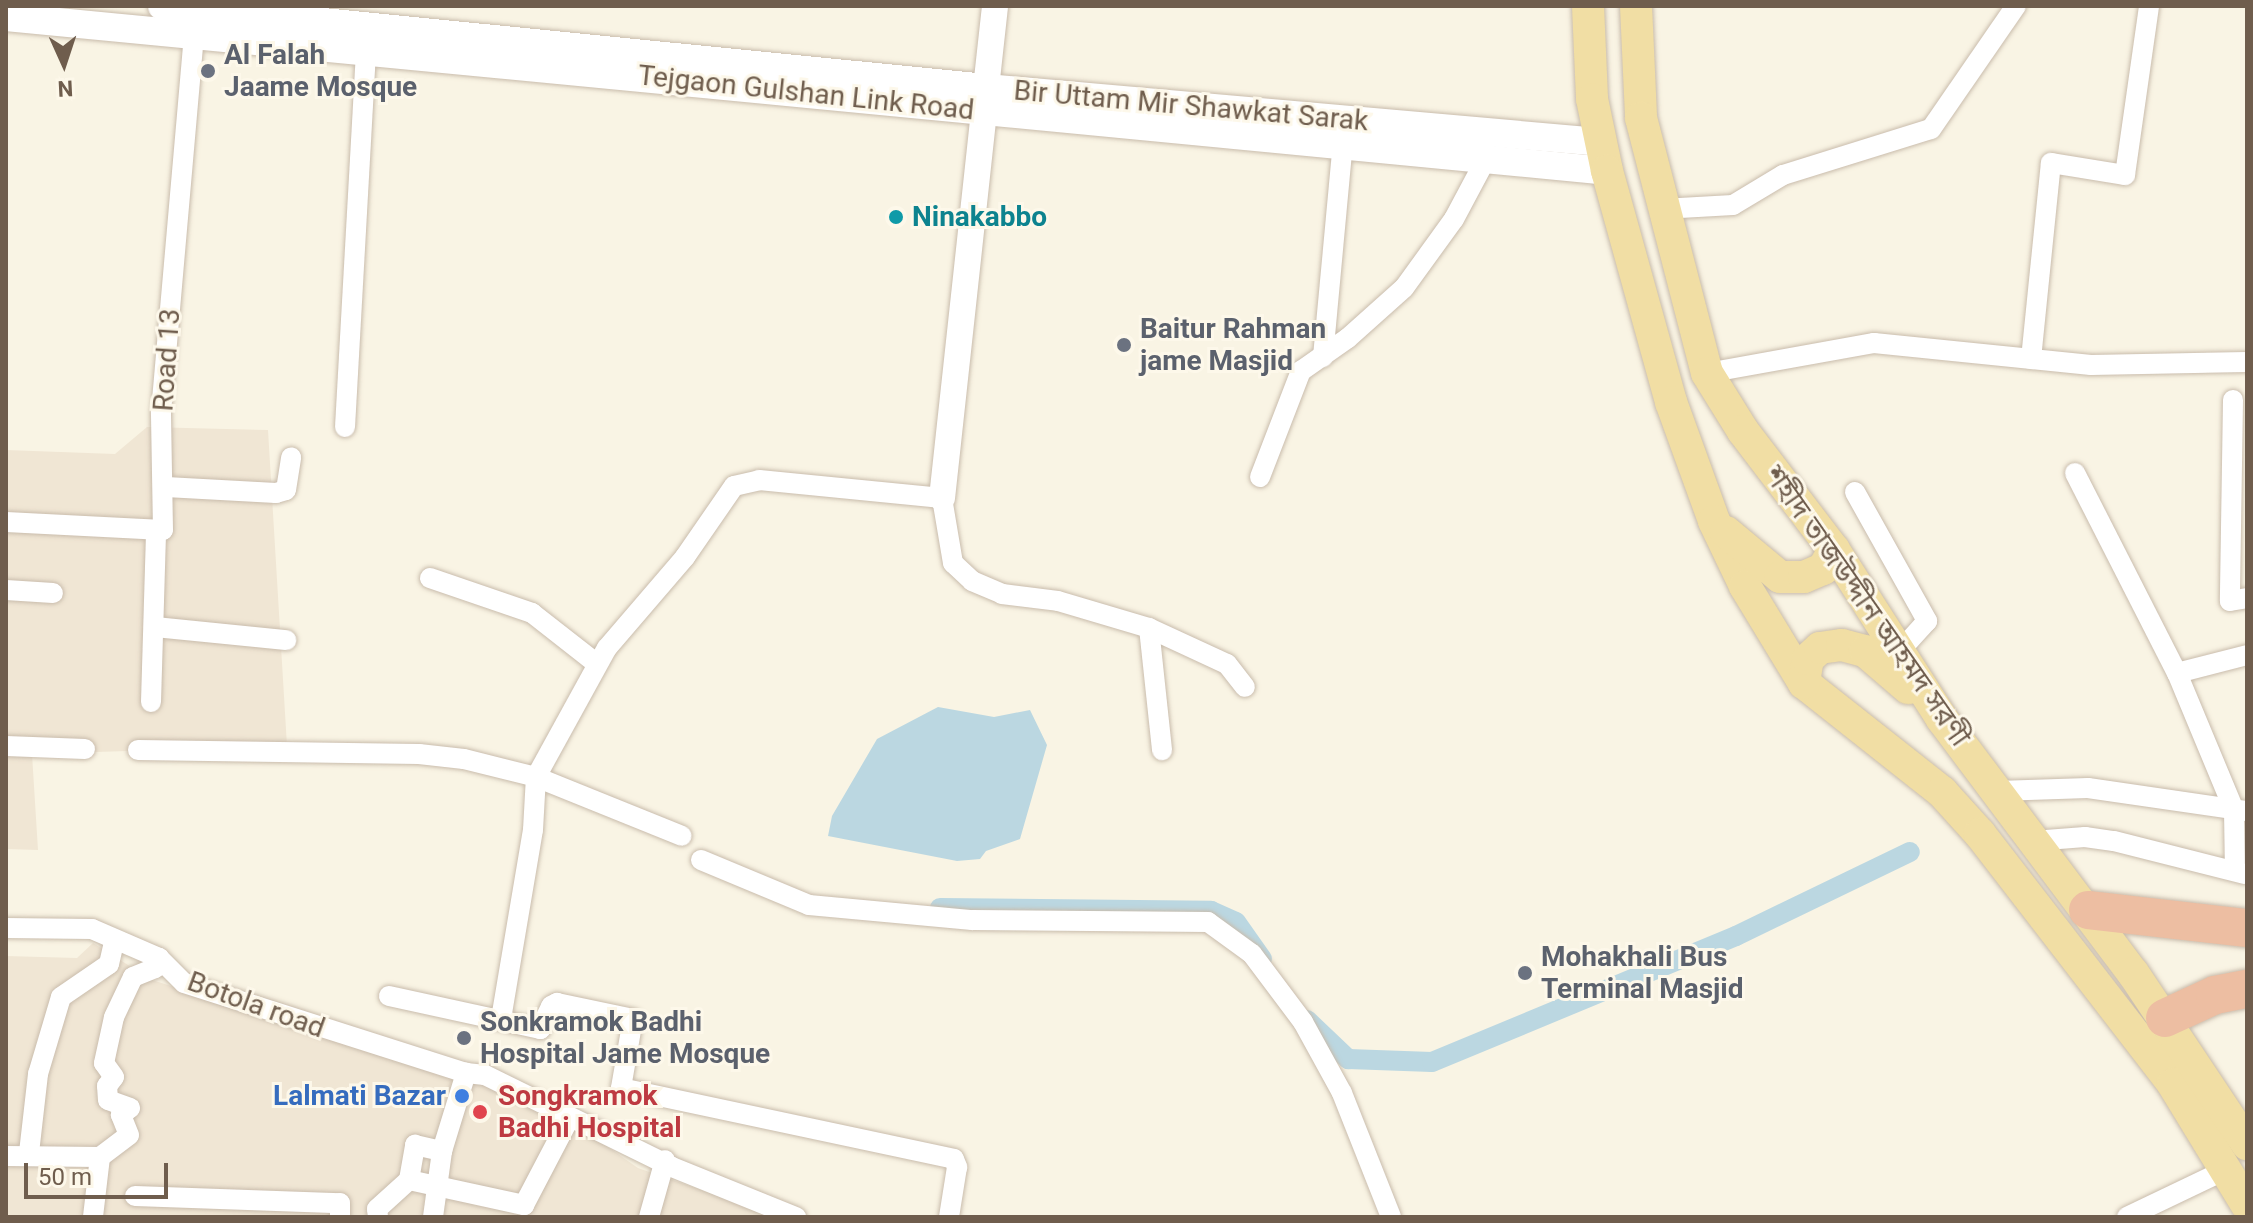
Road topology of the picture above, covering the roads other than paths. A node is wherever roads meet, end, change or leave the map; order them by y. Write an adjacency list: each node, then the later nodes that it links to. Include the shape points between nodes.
1 (995, 6): 9 (street)
2 (1588, 6): 11 (main road, শহীদ তাজউদ্দীন আহমদ সরণী)
3 (1636, 6): 13 (main road, শহীদ তাজউদ্দীন আহমদ সরণী, via 1641,118)
4 (2016, 6): 13 (street, via 1931,129 1783,175 1733,205)
5 (2149, 6): 15 (street, via 2125,175 2051,163)
6 (193, 11): 7 (main road, Tejgaon Gulshan Link Road); 8 (main road, Tejgaon Gulshan Link Road); 9 (main road, Bir Uttam Mir Shawkat Sarak); 23 (street, Road 13, via 161,412)
7 (6, 17)
8 (366, 48): 9 (main road, Tejgaon Gulshan Link Road); 19 (street)
9 (985, 99): 10 (main road, Tejgaon Gulshan Link Road); 11 (main road, Bir Uttam Mir Shawkat Sarak); 25 (street)
10 (1343, 143): 12 (main road, Tejgaon Gulshan Link Road); 14 (street)
11 (1603, 156): 12 (main road, Tejgaon Gulshan Link Road); 26 (main road, শহীদ তাজউদ্দীন আহমদ সরণী, via 1671,402)
12 (1487, 157): 14 (street, via 1454,219 1404,288)
13 (1662, 209): 17 (main road, শহীদ তাজউদ্দীন আহমদ সরণী)
14 (1323, 357): 22 (street, via 1301,371)
15 (2031, 359): 16 (street, via 2091,365); 17 (street, via 1874,343)
16 (2247, 362)
17 (1707, 373): 29 (main road, শহীদ তাজউদ্দীন আহমদ সরণী, via 1743,431)
18 (2233, 400): 33 (street, via 2230,601)
19 (345, 427)
20 (291, 457): 23 (street, via 286,490 276,493)
21 (2075, 473): 40 (street)
22 (1260, 477)
23 (166, 487): 28 (street, Road 13, via 163,530)
24 (1855, 492): 37 (street, via 1927,621)
25 (942, 498): 35 (street, via 953,563 972,581 1002,594 1058,601); 39 (street, via 759,480 734,486 685,557)
26 (1714, 521): 29 (main road, via 1780,577 1804,577 1823,569); 41 (main road, শহীদ তাজউদ্দীন আহমদ সরণী, via 1745,586)
27 (6, 522): 28 (street)
28 (156, 531): 34 (street)
29 (1834, 550): 37 (main road, শহীদ তাজউদ্দীন আহমদ সরণী)
30 (430, 578): 39 (street, via 532,613)
31 (6, 590): 32 (street)
32 (53, 593)
33 (2247, 598)
34 (155, 627): 36 (street); 43 (street)
35 (1149, 628): 42 (street, via 1227,664); 48 (street)
36 (286, 640)
37 (1898, 653): 44 (main road, শহীদ তাজউদ্দীন আহমদ সরণী)
38 (2247, 655): 40 (street)
39 (597, 664): 49 (street)
40 (2177, 673): 51 (street)
41 (1804, 683): 44 (main road, via 1808,659 1820,648 1842,645 1865,651); 73 (main road, শহীদ তাজউদ্দীন আহমদ সরণী, via 1942,792 1980,834 2163,1071)
42 (1245, 687)
43 (151, 702)
44 (1942, 719): 50 (main road, শহীদ তাজউদ্দীন আহমদ সরণী)
45 (6, 746): 46 (street)
46 (85, 749)
47 (138, 750): 49 (street, via 419,754)
48 (1162, 750)
49 (536, 777): 52 (street); 64 (street, via 533,830)
50 (1998, 791): 51 (street, via 2088,788); 53 (main road, শহীদ তাজউদ্দীন আহমদ সরণী)
51 (2241, 811): 55 (street)
52 (682, 836)
53 (2033, 841): 55 (street, via 2114,841); 56 (main road, শহীদ তাজউদ্দীন আহমদ সরণী)
54 (701, 860): 86 (street, via 809,905 972,920 1208,922 1252,954 1303,1022 1342,1093)
55 (2241, 873)
56 (2088, 910): 58 (highway); 63 (main road, শহীদ তাজউদ্দীন আহমদ সরণী)
57 (6, 928): 59 (street, Botola road, via 92,929)
58 (2247, 928)
59 (114, 942): 60 (street, Botola road); 69 (street, via 109,964 61,997 38,1074)
60 (159, 958): 65 (street, Botola road, via 184,983); 71 (street, via 155,968 133,977 114,1017 104,1063 114,1077 107,1086 108,1100 130,1108 121,1115 129,1135)
61 (2247, 989): 63 (highway, via 2215,995)
62 (389, 996): 64 (street)
63 (2165, 1018): 67 (main road, শহীদ তাজউদ্দীন আহমদ সরণী)
64 (501, 1019): 85 (street, via 544,1028 557,1003 633,1019 636,1024 618,1082 626,1091 954,1159)
65 (466, 1073): 66 (street, Botola road, via 485,1075); 68 (street)
66 (569, 1119): 72 (street, Botola road); 78 (street)
67 (2247, 1144)
68 (442, 1151): 74 (street, via 415,1145); 75 (street)
69 (29, 1153): 70 (street); 71 (street)
70 (6, 1156)
71 (100, 1157): 80 (street)
72 (665, 1160): 83 (street); 84 (street, Botola road)
73 (2227, 1169): 77 (main road, শহীদ তাজউদ্দীন আহমদ সরণী); 87 (street)
74 (409, 1180): 75 (street); 79 (street)
75 (434, 1185): 78 (street); 82 (street)
76 (135, 1196): 81 (street, via 340,1203)
77 (2247, 1205)
78 (523, 1211)
79 (378, 1213)
80 (93, 1217)
81 (340, 1217)
82 (433, 1217)
83 (649, 1217)
84 (796, 1217)
85 (949, 1217)
86 (1391, 1217)
87 (2127, 1217)

